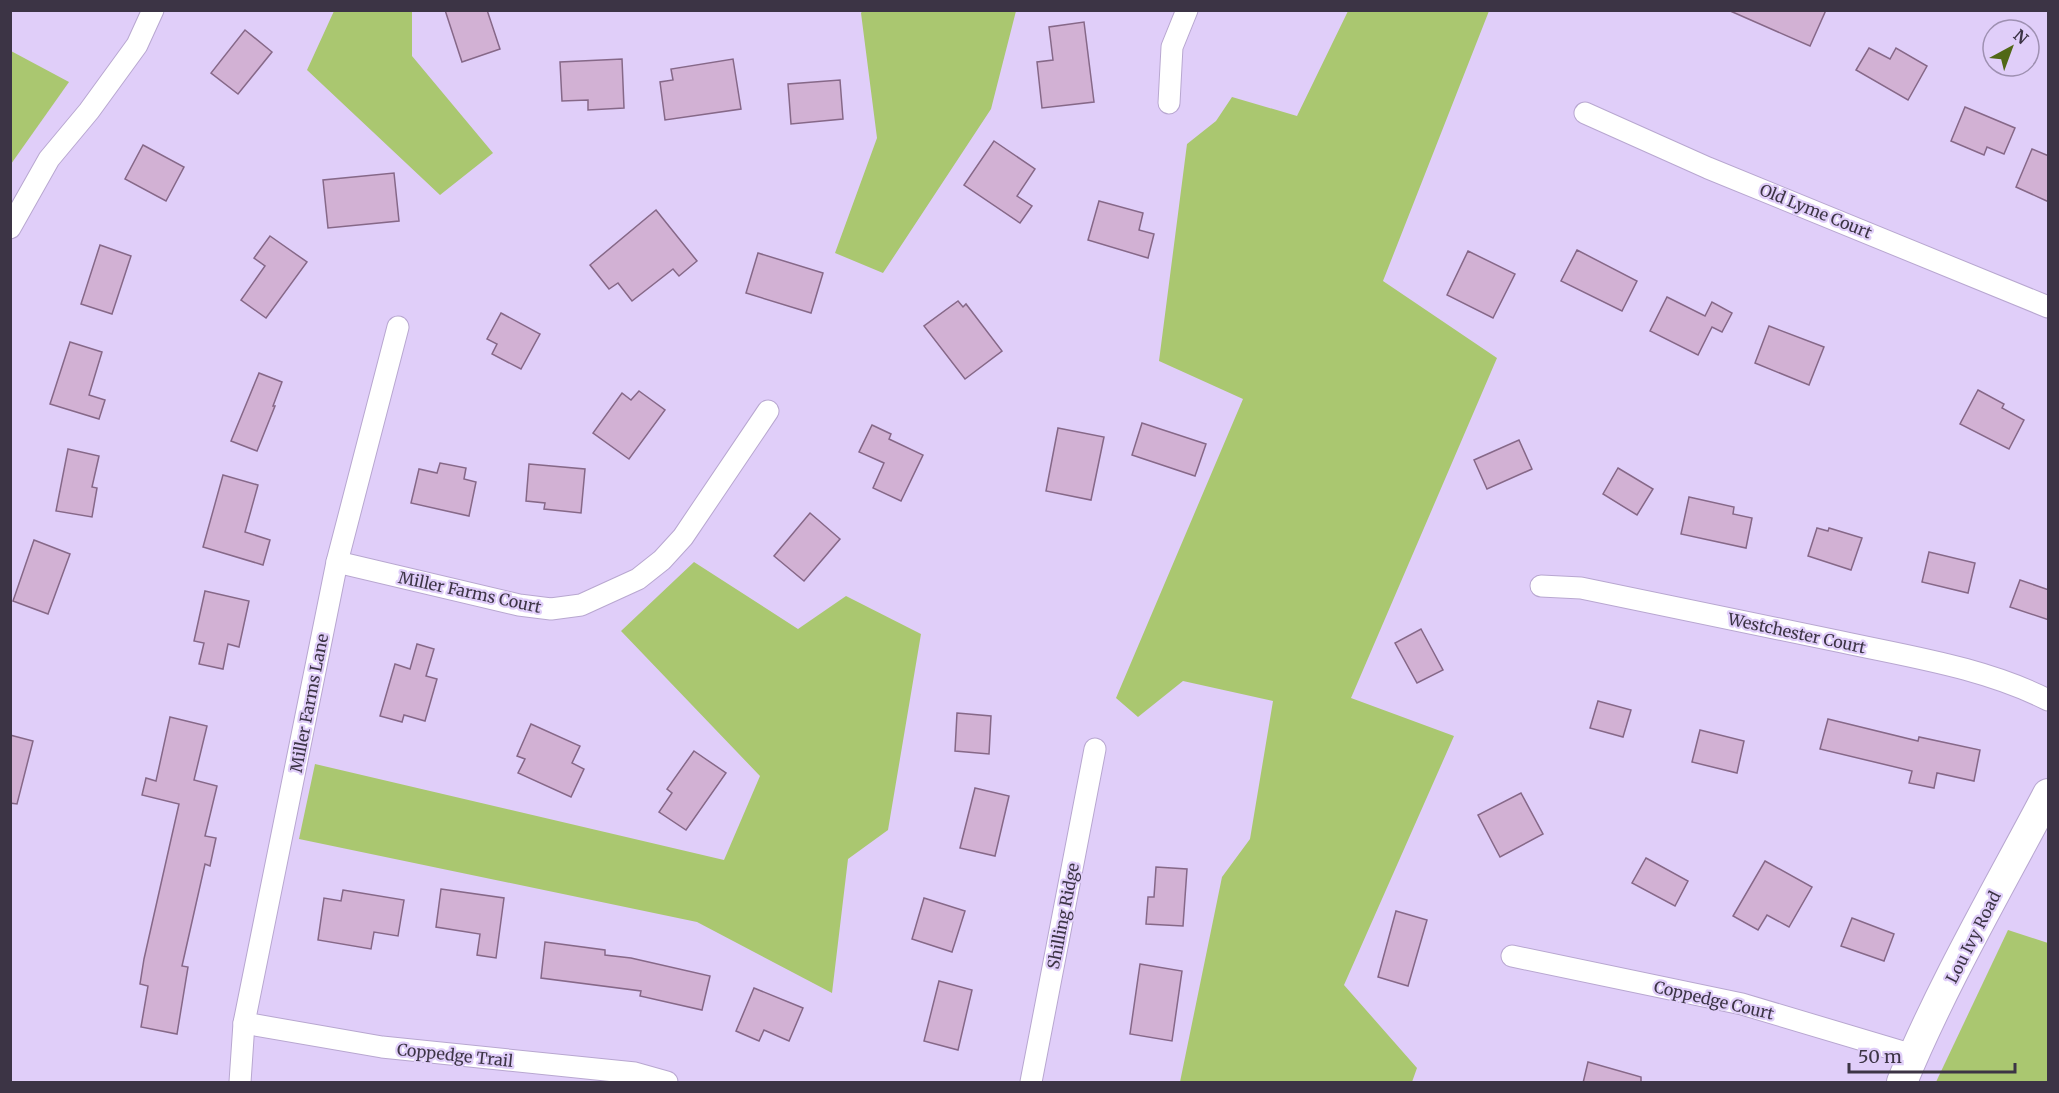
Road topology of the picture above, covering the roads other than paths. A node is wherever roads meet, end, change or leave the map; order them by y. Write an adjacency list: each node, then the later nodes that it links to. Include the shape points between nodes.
1 (153, 10): 5 (street, via 137,45 49,159)
2 (1187, 10): 3 (street, via 1172,47)
3 (1169, 103)
4 (1585, 113): 6 (street, Old Lyme Court, via 1708,168)
5 (10, 228)
6 (2049, 306)
7 (398, 327): 9 (street, Miller Farms Lane)
8 (768, 411): 9 (street, Miller Farms Court, via 684,537 662,560 638,579 581,605 551,609 519,605)
9 (337, 562): 15 (street, Miller Farms Lane)
10 (1541, 586): 11 (street, Westchester Court, via 1581,588 1902,655 1977,673)
11 (2049, 700)
12 (1095, 749): 19 (street, Shilling Ridge)
13 (2049, 794): 16 (street, Lou Ivy Road)
14 (1512, 956): 16 (street, Coppedge Court, via 1742,1004)
15 (244, 1023): 17 (street, Miller Farms Lane); 18 (street, Coppedge Trail, via 382,1047 635,1072)
16 (1913, 1055): 20 (street, Lou Ivy Road)
17 (240, 1083)
18 (667, 1083)
19 (1032, 1083)
20 (1902, 1083)

